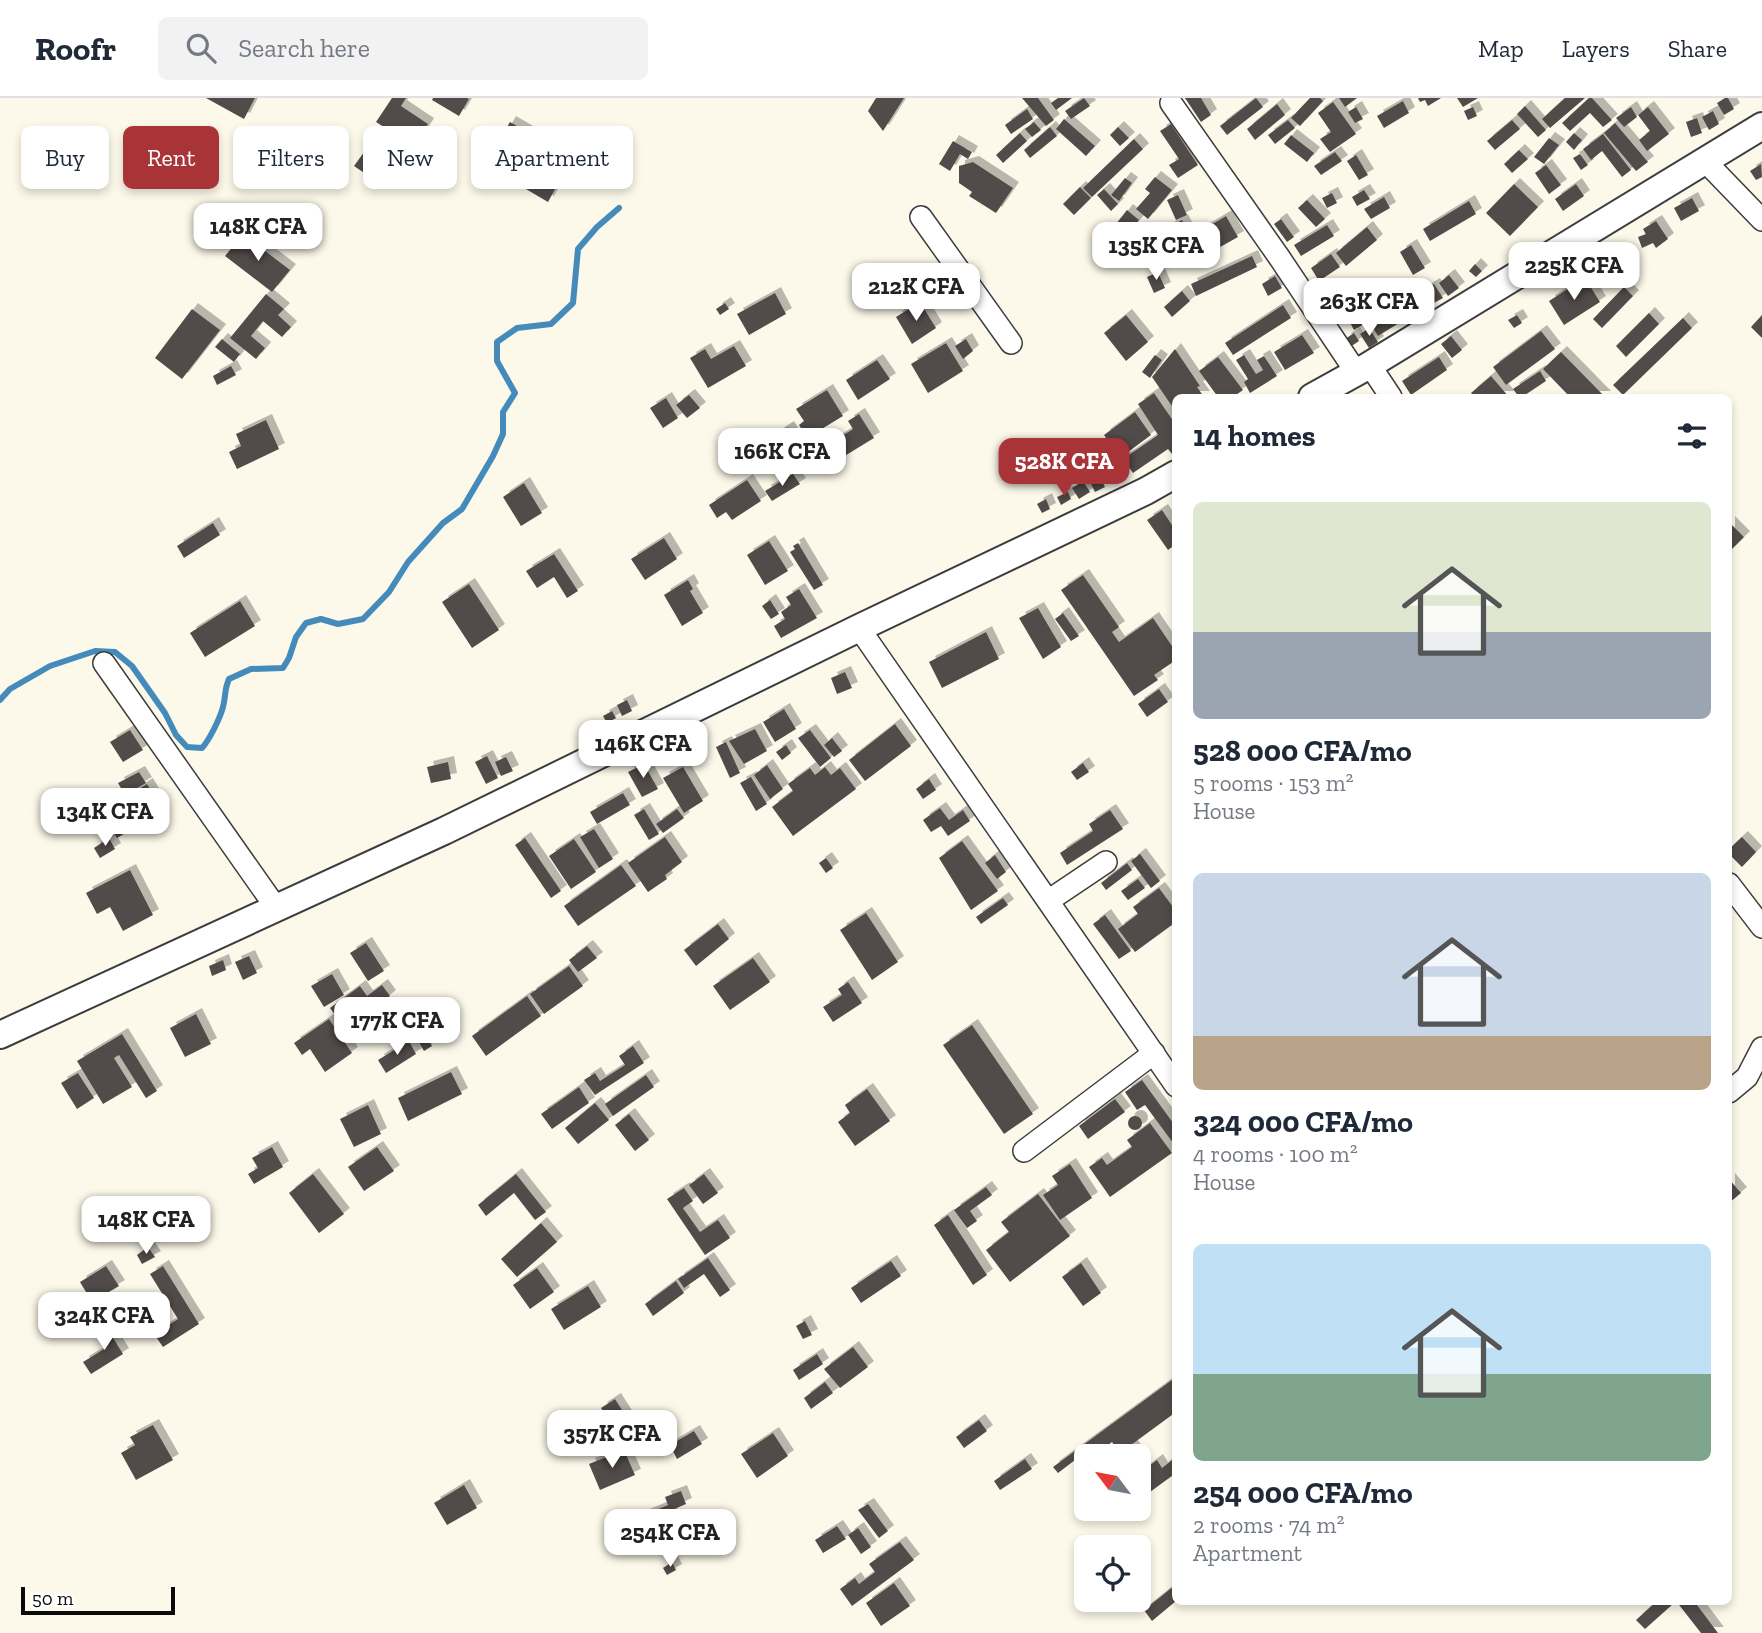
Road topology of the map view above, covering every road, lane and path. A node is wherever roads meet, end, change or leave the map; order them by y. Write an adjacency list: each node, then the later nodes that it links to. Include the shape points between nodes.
1 (1171, 103): 7 (street)
2 (1762, 126): 3 (street)
3 (1705, 161): 5 (street); 7 (street)
4 (921, 217): 6 (street)
5 (1762, 220)
6 (1011, 343)
7 (1362, 368): 8 (street); 9 (street)
8 (1317, 394)
9 (1388, 394)
10 (1172, 476): 11 (street)
11 (859, 628): 15 (street); 16 (street)
12 (104, 663): 16 (street)
13 (1106, 862): 15 (street)
14 (1732, 888): 17 (street)
15 (1048, 901): 20 (street)
16 (277, 909): 18 (street)
17 (1762, 927)
18 (0, 1035)
19 (1762, 1048): 22 (street, via 1747,1077)
20 (1153, 1053): 21 (street); 23 (street)
21 (1172, 1080)
22 (1732, 1090)
23 (1024, 1151)

